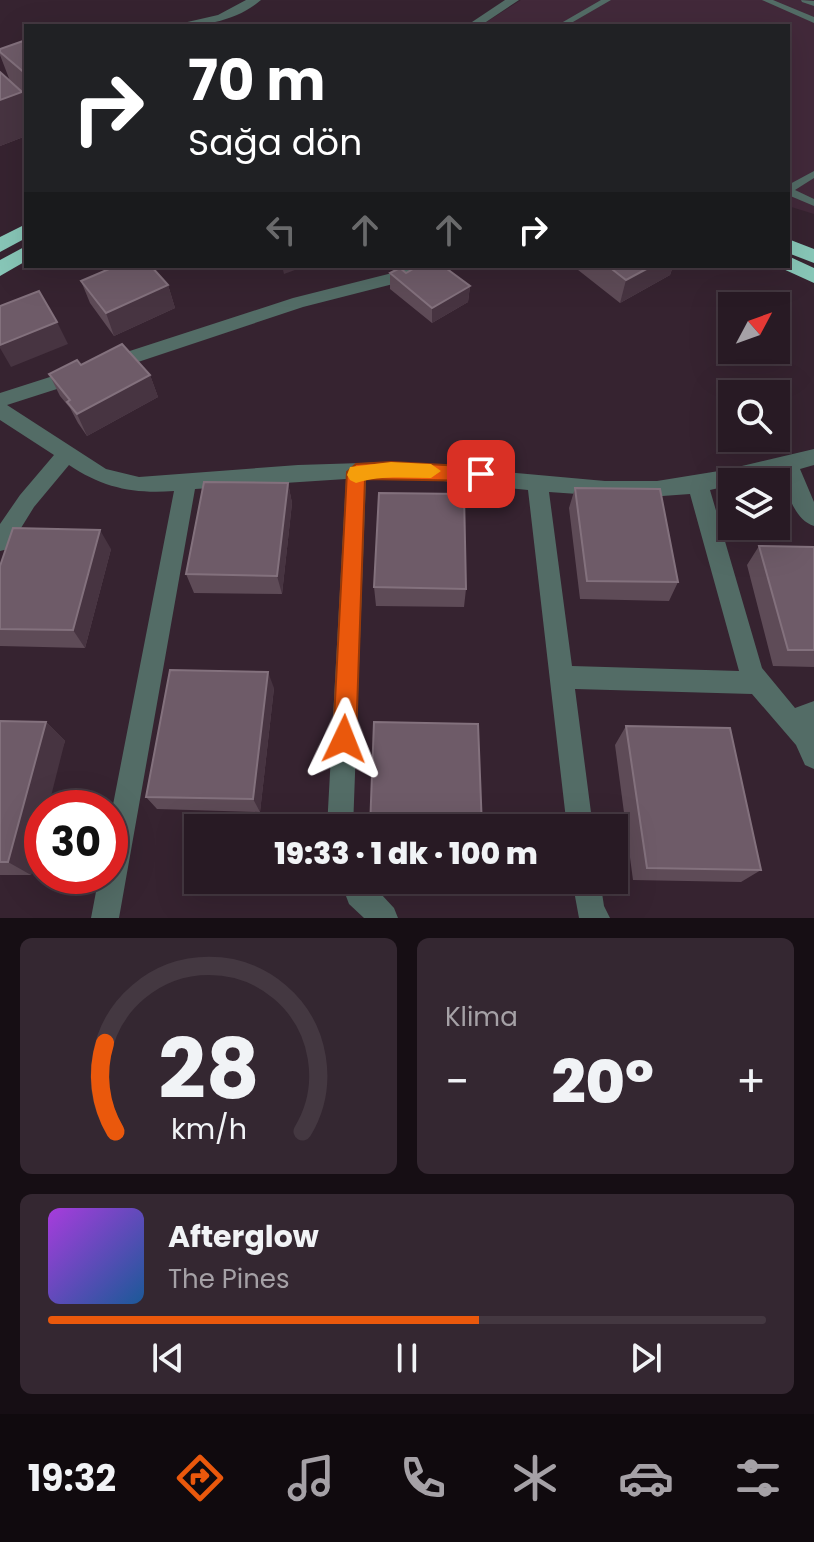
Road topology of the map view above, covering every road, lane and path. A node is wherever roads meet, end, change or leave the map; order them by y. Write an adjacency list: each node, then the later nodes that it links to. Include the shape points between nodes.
1 (255, 0): 10 (street, via 221,18)
2 (513, 0): 11 (street)
3 (607, 0): 12 (lane)
4 (766, 0): 8 (lane)
5 (795, 0): 8 (lane)
6 (805, 0): 7 (lane)
7 (814, 4)
8 (782, 6): 9 (lane)
9 (814, 20)
10 (187, 24)
11 (475, 24)
12 (564, 24)
13 (814, 174): 14 (lane)
14 (790, 189)
15 (790, 191): 16 (lane)
16 (812, 201)
17 (24, 231): 18 (highway)
18 (0, 246)
19 (790, 246): 21 (highway)
20 (24, 253): 24 (highway)
21 (814, 257)
22 (790, 264): 25 (highway)
23 (434, 268): 26 (street, via 299,302)
24 (0, 269)
25 (814, 276)
26 (0, 400)
27 (0, 410): 28 (street)
28 (67, 454): 32 (street, via 117,482); 36 (street)
29 (814, 457): 30 (street)
30 (788, 463): 34 (street); 35 (street, via 802,503)
31 (356, 472): 32 (street); 33 (street, via 462,472); 41 (street)
32 (186, 482): 46 (street)
33 (537, 482): 34 (street, via 637,490); 37 (street)
34 (697, 482): 38 (street, via 752,674)
35 (814, 517)
36 (0, 542)
37 (561, 677): 38 (street); 42 (street)
38 (759, 683): 39 (street)
39 (803, 717): 40 (street)
40 (814, 756)
41 (341, 814)
42 (578, 814)
43 (359, 894): 45 (street)
44 (588, 894): 47 (street)
45 (383, 917)
46 (105, 918)
47 (596, 918)

